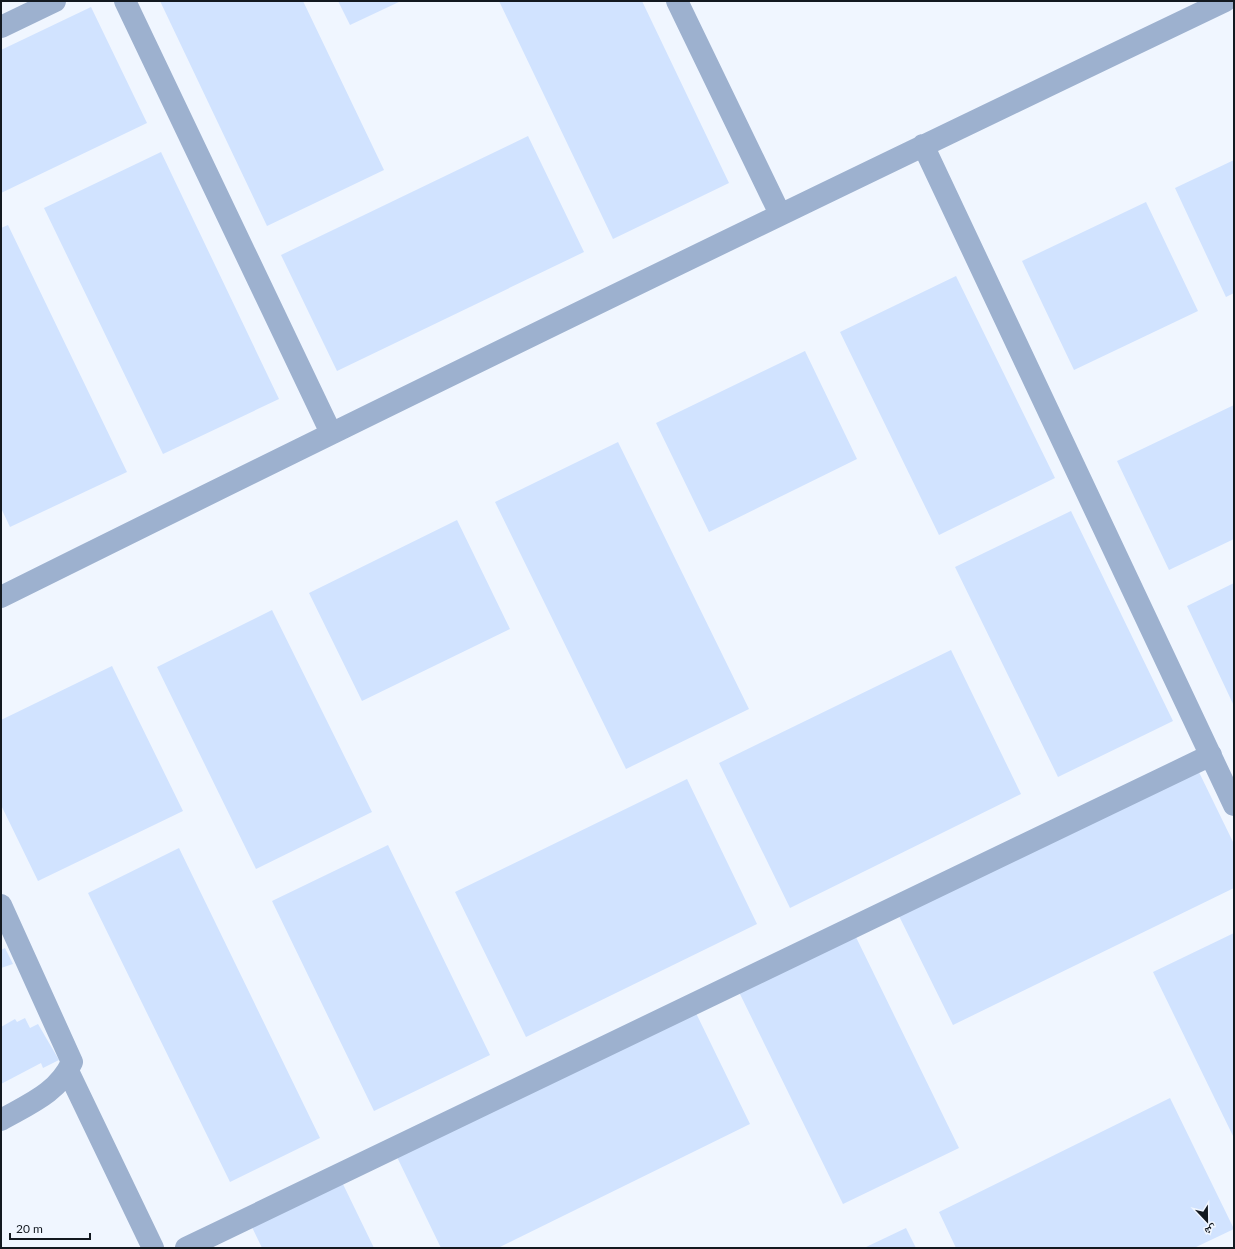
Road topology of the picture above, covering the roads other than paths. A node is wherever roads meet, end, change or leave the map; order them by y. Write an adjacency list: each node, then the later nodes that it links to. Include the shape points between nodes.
1 (55, 1): 5 (street)
2 (125, 1): 8 (street)
3 (677, 1): 7 (street)
4 (1225, 1): 6 (street)
5 (1, 27)
6 (923, 145): 7 (street); 10 (street)
7 (780, 214): 8 (street)
8 (331, 433): 9 (street)
9 (1, 597)
10 (1210, 755): 11 (street); 16 (street)
11 (1234, 805)
12 (1, 905): 13 (street, via 72,1062)
13 (68, 1071): 14 (street, via 51,1091); 15 (street)
14 (1, 1120)
15 (152, 1248)
16 (186, 1248)

